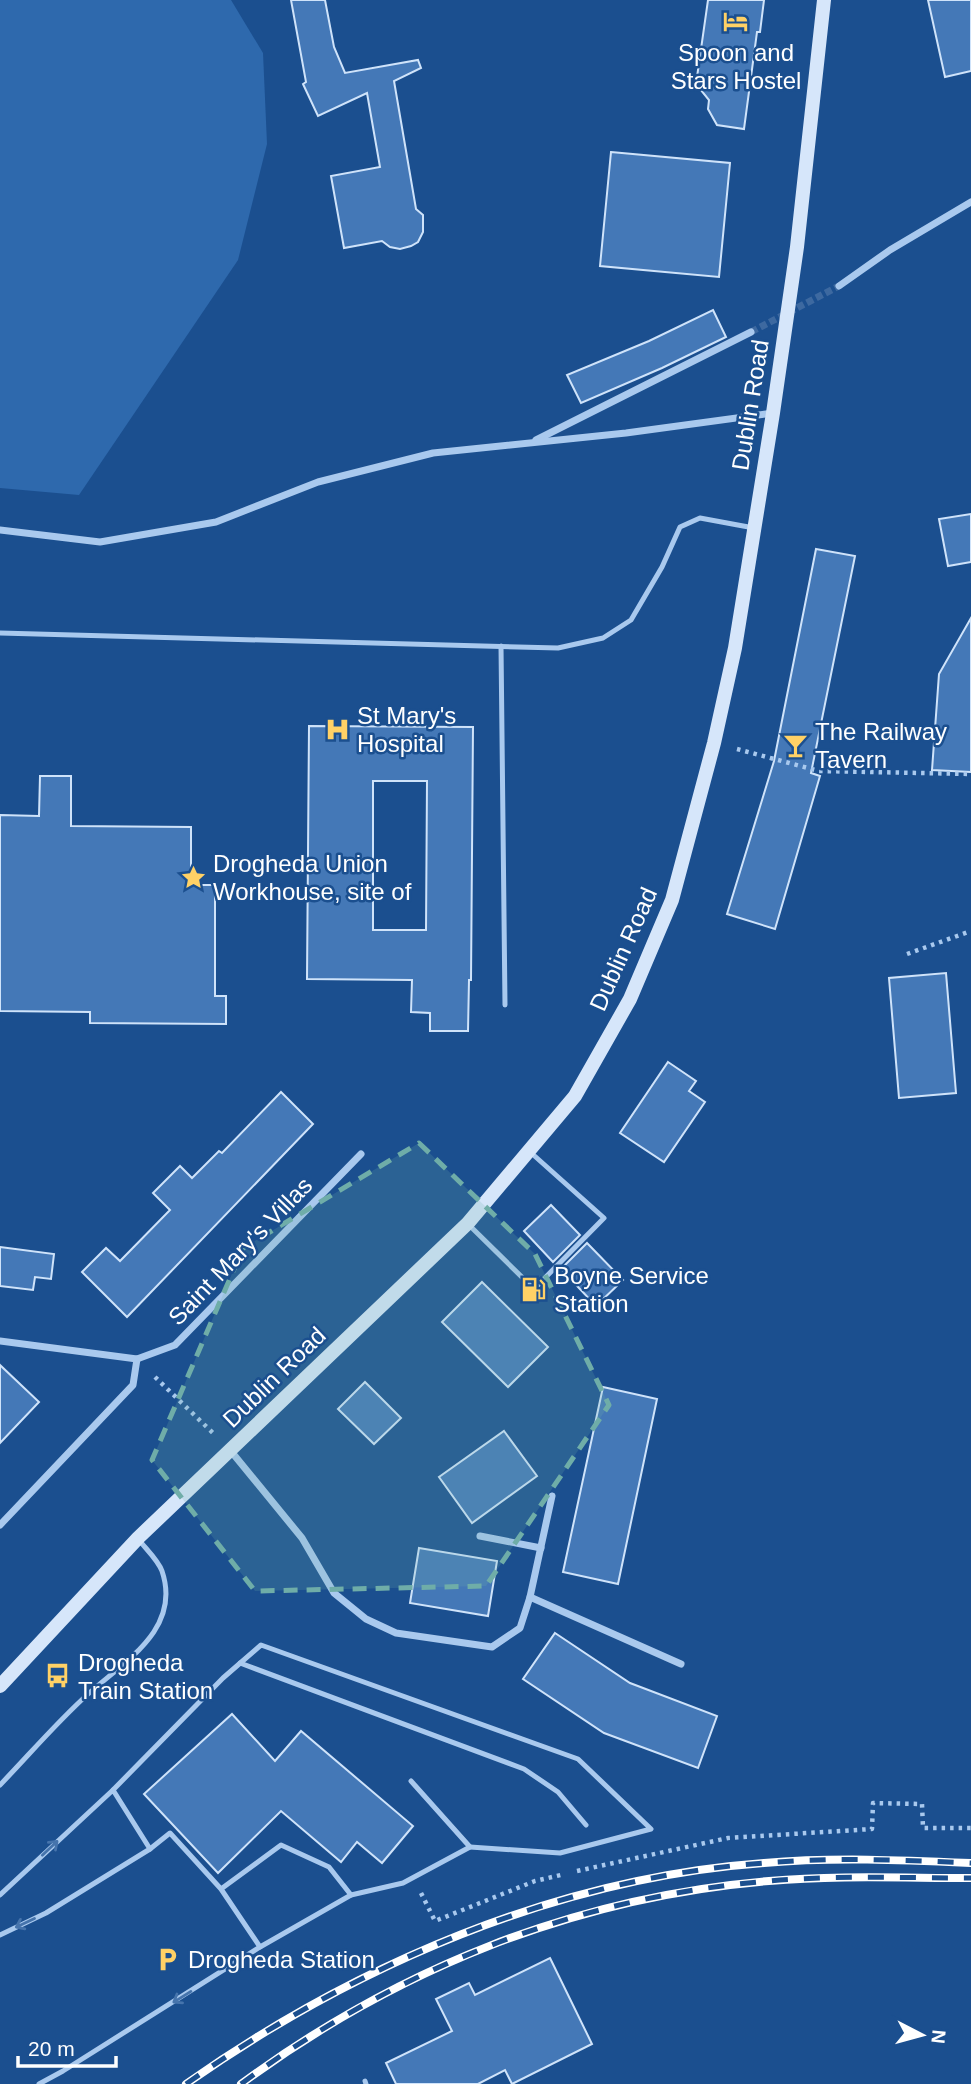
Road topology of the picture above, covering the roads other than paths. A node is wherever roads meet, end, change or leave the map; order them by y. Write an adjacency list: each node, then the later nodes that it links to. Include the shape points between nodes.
1 (824, 0): 5 (main road, Dublin Road, via 797,247)
2 (971, 202): 3 (street)
3 (839, 286)
4 (751, 332): 6 (street)
5 (772, 413): 6 (street); 7 (main road, Dublin Road)
6 (530, 443): 8 (street, via 433,453 318,482 216,522 100,542)
7 (754, 528): 10 (lane, via 701,518 680,527 631,620 603,638 558,648); 12 (main road, Dublin Road, via 735,648 672,900 630,999 576,1096)
8 (0, 530)
9 (0, 633): 10 (lane)
10 (501, 646): 11 (lane)
11 (505, 1005)
12 (529, 1151): 14 (main road, Dublin Road); 14 (lane, via 604,1218 534,1289)
13 (361, 1154): 16 (street, Saint Mary's Villas, via 175,1345)
14 (468, 1223): 17 (main road, Dublin Road)
15 (0, 1340): 16 (street, Saint Mary's Villas)
16 (137, 1359): 19 (street, via 133,1385)
17 (230, 1450): 21 (main road, Dublin Road); 23 (street, via 302,1538 334,1593 366,1619 396,1633 492,1647 520,1628)
18 (552, 1496): 22 (street)
19 (0, 1525)
20 (480, 1536): 22 (street)
21 (138, 1538): 26 (main road, Dublin Road); 28 (lane, via 161,1569 166,1595 158,1628)
22 (541, 1548): 23 (street)
23 (530, 1597): 25 (street)
24 (240, 1663): 29 (lane); 30 (lane, via 524,1769 558,1792); 31 (lane, via 261,1645 578,1759 651,1829 560,1853)
25 (681, 1664)
26 (0, 1686)
27 (411, 1781): 31 (lane)
28 (0, 1785)
29 (113, 1790): 32 (lane); 34 (lane, one-way to 29)
30 (586, 1825)
31 (470, 1847): 35 (lane, via 403,1883)
32 (150, 1849): 33 (lane, via 170,1833); 36 (lane, one-way to 36, via 46,1913)
33 (221, 1889): 35 (lane, via 281,1844 329,1867); 37 (lane)
34 (0, 1895)
35 (351, 1895): 37 (lane)
36 (0, 1935)
37 (260, 1947): 38 (lane, one-way to 38)
38 (39, 2084)

